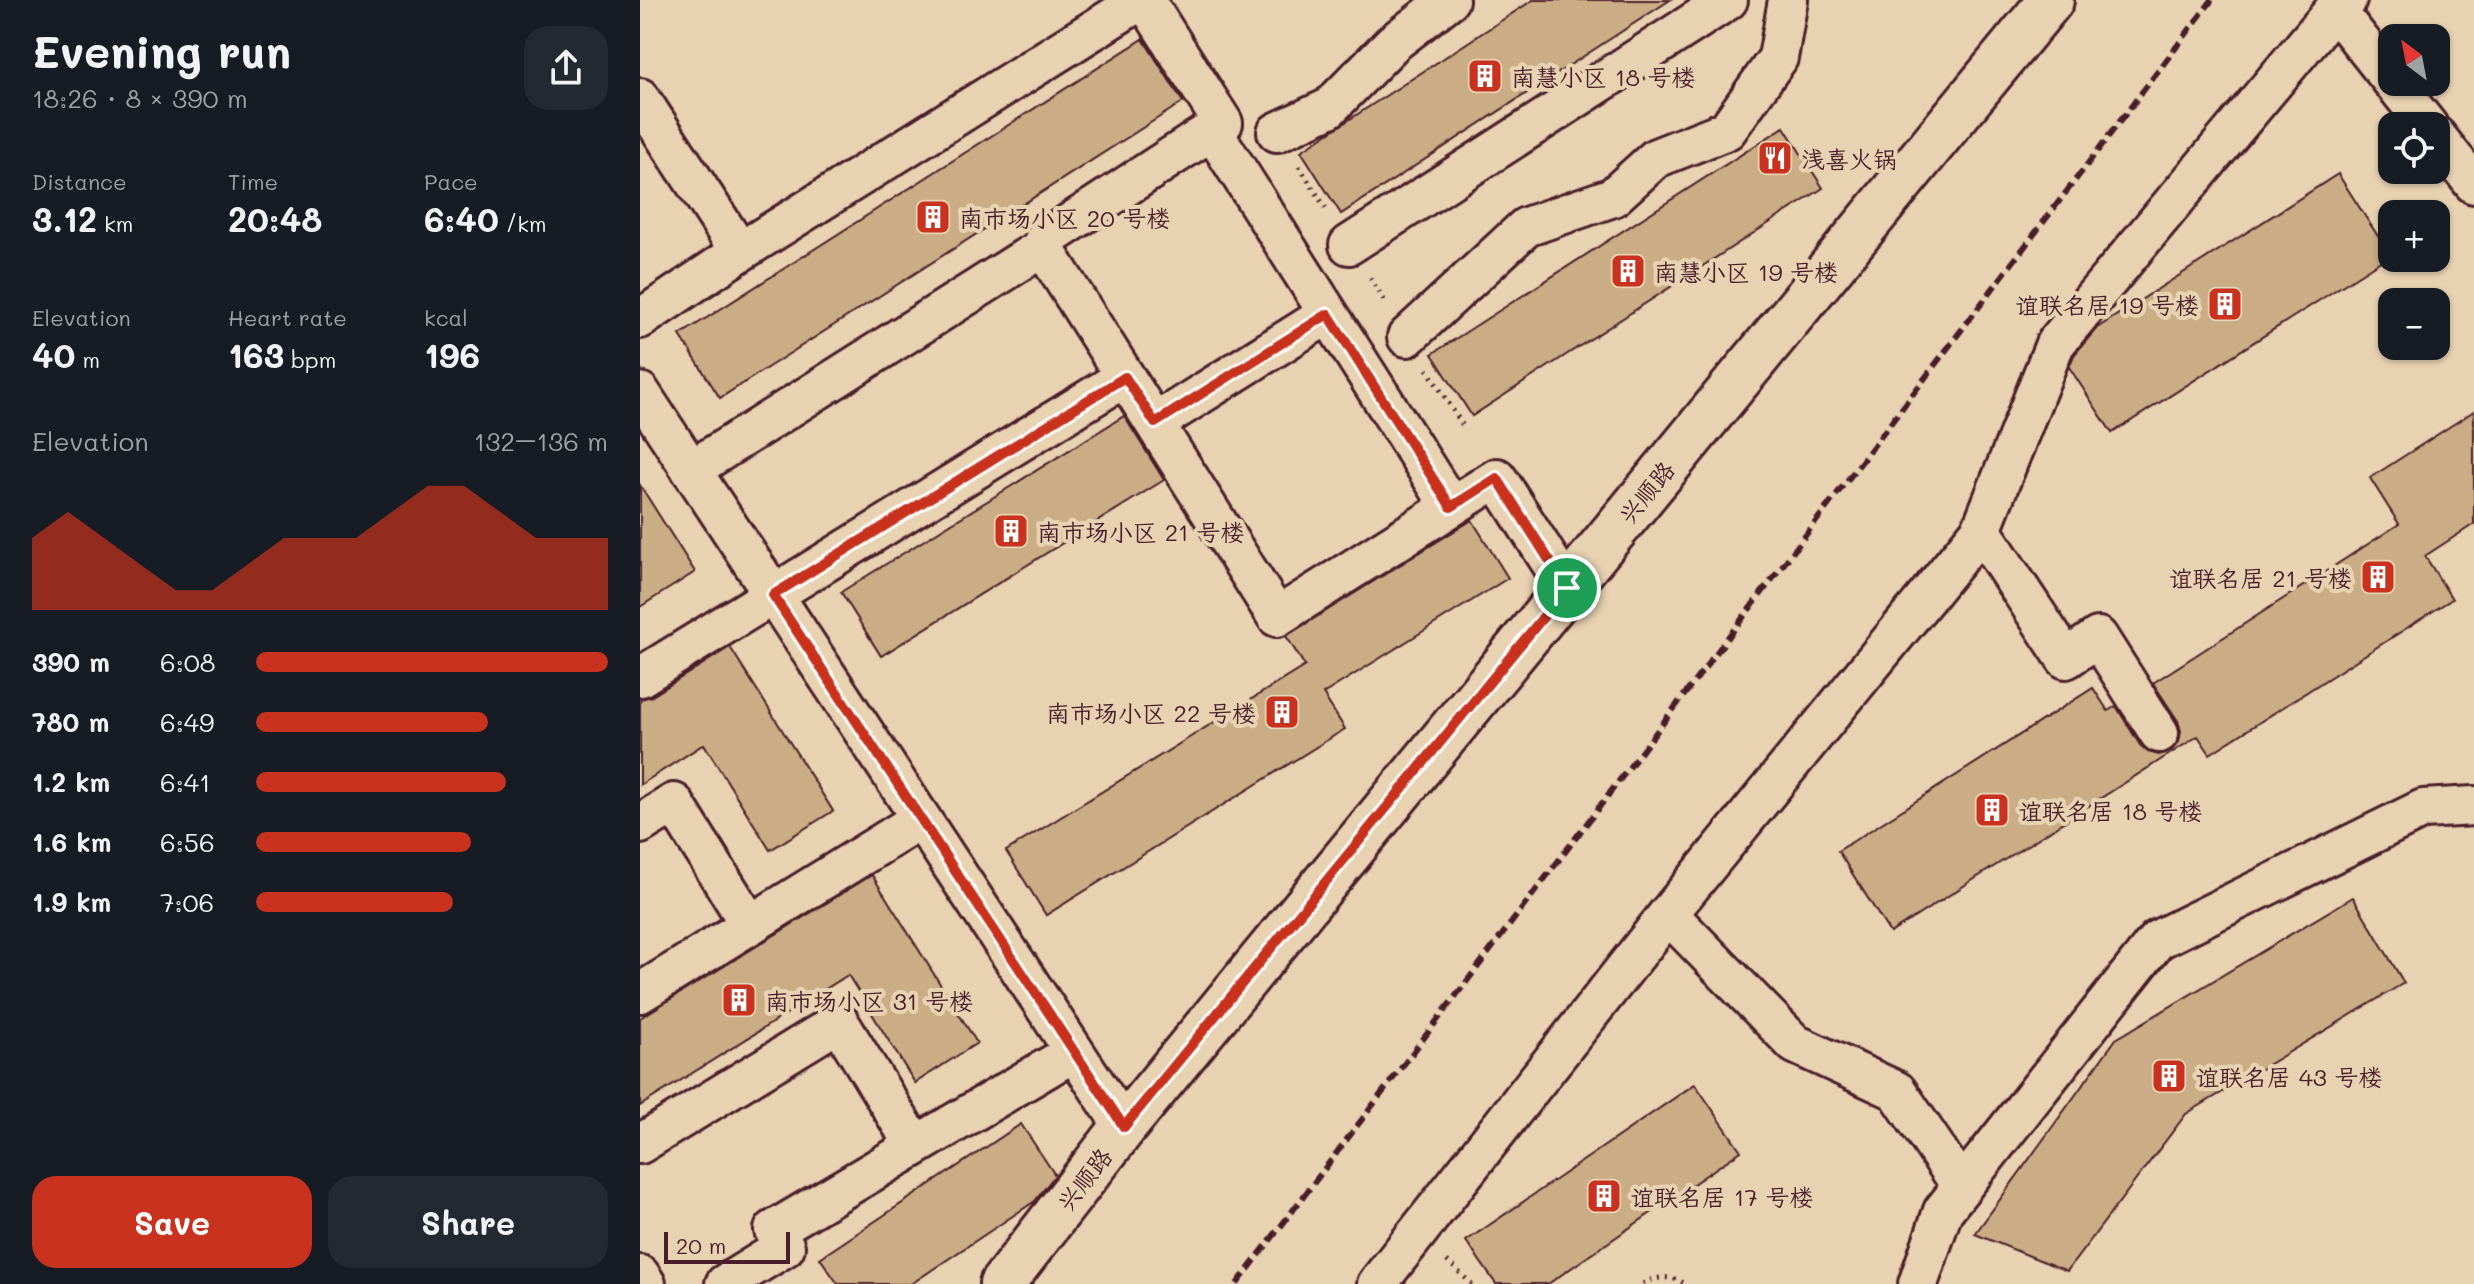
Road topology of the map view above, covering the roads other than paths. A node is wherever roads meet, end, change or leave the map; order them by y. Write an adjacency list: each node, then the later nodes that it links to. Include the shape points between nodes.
1 (1143, 0): 11 (street, via 1223,123); 17 (street)
2 (1449, 0): 12 (street, via 1393,43 1329,108)
3 (1728, 0): 16 (street)
4 (1788, 0): 20 (street, via 1778,58 1727,130 1656,158 1613,197 1526,227)
5 (2051, 0): 27 (street, 兴顺路)
6 (2341, 5): 7 (street); 26 (street, via 2055,344)
7 (2378, 61)
8 (2403, 96): 10 (street)
9 (643, 110): 17 (street)
10 (2417, 112)
11 (1212, 130): 15 (street); 18 (street)
12 (1277, 132)
13 (2450, 154): 14 (street)
14 (2474, 184)
15 (1044, 240)
16 (1349, 245)
17 (740, 252): 19 (street)
18 (1328, 314): 23 (street); 25 (street)
19 (640, 319)
20 (1407, 337)
21 (1125, 377): 23 (street); 24 (street, via 1043,247); 28 (street)
22 (640, 392): 24 (street)
23 (1155, 423): 25 (street, via 1277,617)
24 (691, 470): 28 (street)
25 (1451, 507): 27 (street, via 1497,478)
26 (1981, 530): 30 (street, via 2066,659 2098,637); 34 (street)
27 (1567, 588): 38 (street, 兴顺路)
28 (773, 595): 29 (street); 32 (street)
29 (640, 677)
30 (2159, 733)
31 (2474, 806): 41 (street, via 2423,809 2157,940)
32 (921, 819): 35 (street); 37 (street)
33 (640, 824): 35 (street, via 674,803)
34 (1668, 914): 41 (street, via 1795,1044 1897,1091); 46 (street)
35 (750, 925): 36 (street)
36 (640, 993)
37 (1074, 1052): 38 (street); 40 (street)
38 (1124, 1127): 45 (street, 兴顺路)
39 (640, 1144): 40 (street, via 839,1022)
40 (915, 1146): 44 (street, via 774,1230 785,1247)
41 (1962, 1187): 47 (street, via 1943,1211)
42 (640, 1275): 43 (street)
43 (646, 1284)
44 (725, 1284)
45 (1002, 1284)
46 (1377, 1284)
47 (1918, 1284)

